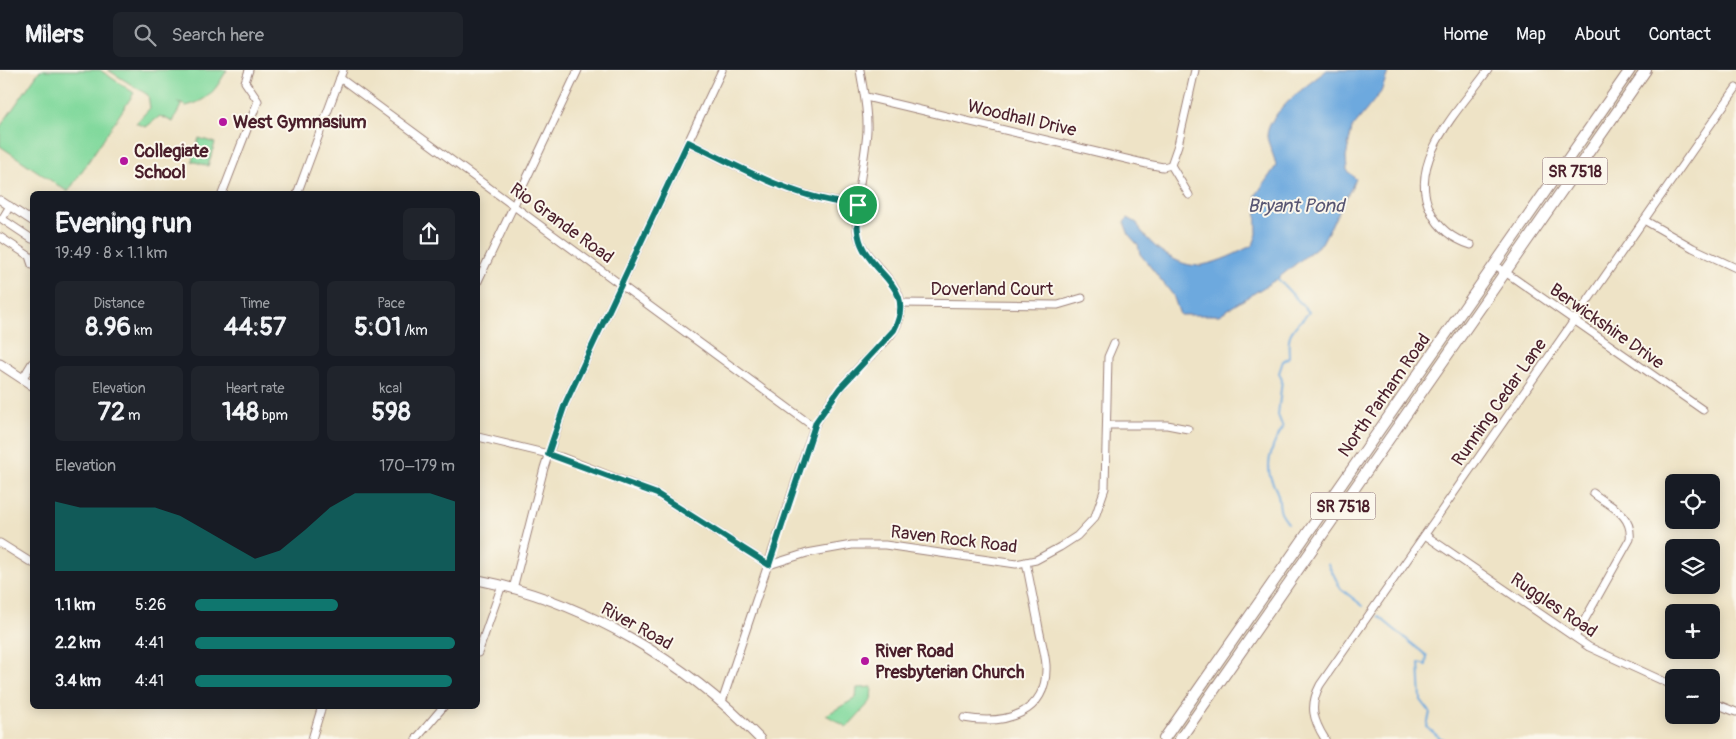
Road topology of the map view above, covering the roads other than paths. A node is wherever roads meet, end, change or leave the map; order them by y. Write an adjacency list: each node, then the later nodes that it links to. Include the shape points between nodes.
1 (249, 70): 15 (street, via 245,82 258,101)
2 (343, 70): 10 (street)
3 (578, 70): 21 (street)
4 (722, 70): 13 (street)
5 (860, 70): 12 (street)
6 (1195, 70): 14 (street)
7 (1488, 70): 26 (street, via 1441,134 1424,173 1425,199 1434,218 1445,231)
8 (1630, 70): 28 (highway, North Parham Road / SR 7518)
9 (1646, 70): 30 (highway, North Parham Road / SR 7518)
10 (340, 78): 16 (street); 21 (street, Rio Grande Road)
11 (1736, 88): 23 (street, Running Cedar Lane)
12 (866, 96): 14 (street, Woodhall Drive, via 1147,164); 19 (street, via 867,129)
13 (688, 142): 19 (street, via 802,194); 32 (street)
14 (1172, 165): 17 (street)
15 (223, 191)
16 (299, 191)
17 (1189, 195)
18 (0, 200): 20 (street)
19 (858, 205): 34 (street, via 857,229 861,244 894,285)
20 (10, 206): 22 (street); 25 (street, via 2,219)
21 (514, 206): 31 (street); 32 (street, Rio Grande Road)
22 (30, 220)
23 (1644, 220): 29 (street); 35 (street, Running Cedar Lane)
24 (0, 237): 27 (street)
25 (30, 238)
26 (1472, 245)
27 (30, 259)
28 (1494, 265): 30 (street, Berwickshire Drive); 68 (highway, North Parham Road / SR 7518)
29 (1736, 268)
30 (1505, 272): 35 (street, Berwickshire Drive); 69 (highway, North Parham Road / SR 7518)
31 (480, 277)
32 (621, 285): 43 (street, Rio Grande Road); 46 (street, via 565,404)
33 (1082, 298): 34 (street, Doverland Court, via 1058,305)
34 (901, 303): 43 (street, via 894,330 840,388)
35 (1574, 321): 41 (street, Berwickshire Drive); 48 (street, Running Cedar Lane)
36 (1114, 343): 42 (street, Raven Rock Road, via 1108,356)
37 (0, 364): 39 (main road)
38 (30, 366): 39 (street)
39 (23, 378): 40 (main road)
40 (30, 383)
41 (1703, 410)
42 (1108, 425): 44 (street, via 1167,425); 50 (street, Raven Rock Road, via 1106,488 1094,517 1071,540)
43 (814, 427): 52 (street)
44 (1188, 429)
45 (480, 437): 46 (street)
46 (548, 454): 52 (street, via 657,494); 55 (street)
47 (1593, 493): 56 (street, via 1627,519 1630,539)
48 (1424, 535): 56 (street, Ruggles Road); 70 (street, Running Cedar Lane, via 1315,694 1313,716)
49 (0, 543): 51 (street)
50 (1026, 562): 52 (street, Raven Rock Road, via 1000,563 866,545 833,548); 64 (street, via 1046,663 1042,689 1033,704 1012,717 989,722)
51 (30, 563)
52 (769, 565): 59 (street)
53 (480, 580): 54 (main road, River Road)
54 (502, 585): 55 (main road, River Road); 57 (street)
55 (513, 589): 59 (main road, River Road, via 570,609 646,647 685,672)
56 (1575, 638): 58 (street, Ruggles Road, via 1610,658)
57 (480, 647)
58 (1665, 682)
59 (722, 702): 67 (main road, River Road)
60 (1720, 706): 63 (street)
61 (321, 709): 65 (street)
62 (441, 709): 66 (street)
63 (1736, 712)
64 (964, 718)
65 (312, 739)
66 (416, 739)
67 (760, 739)
68 (1164, 739)
69 (1180, 739)
70 (1325, 739)

